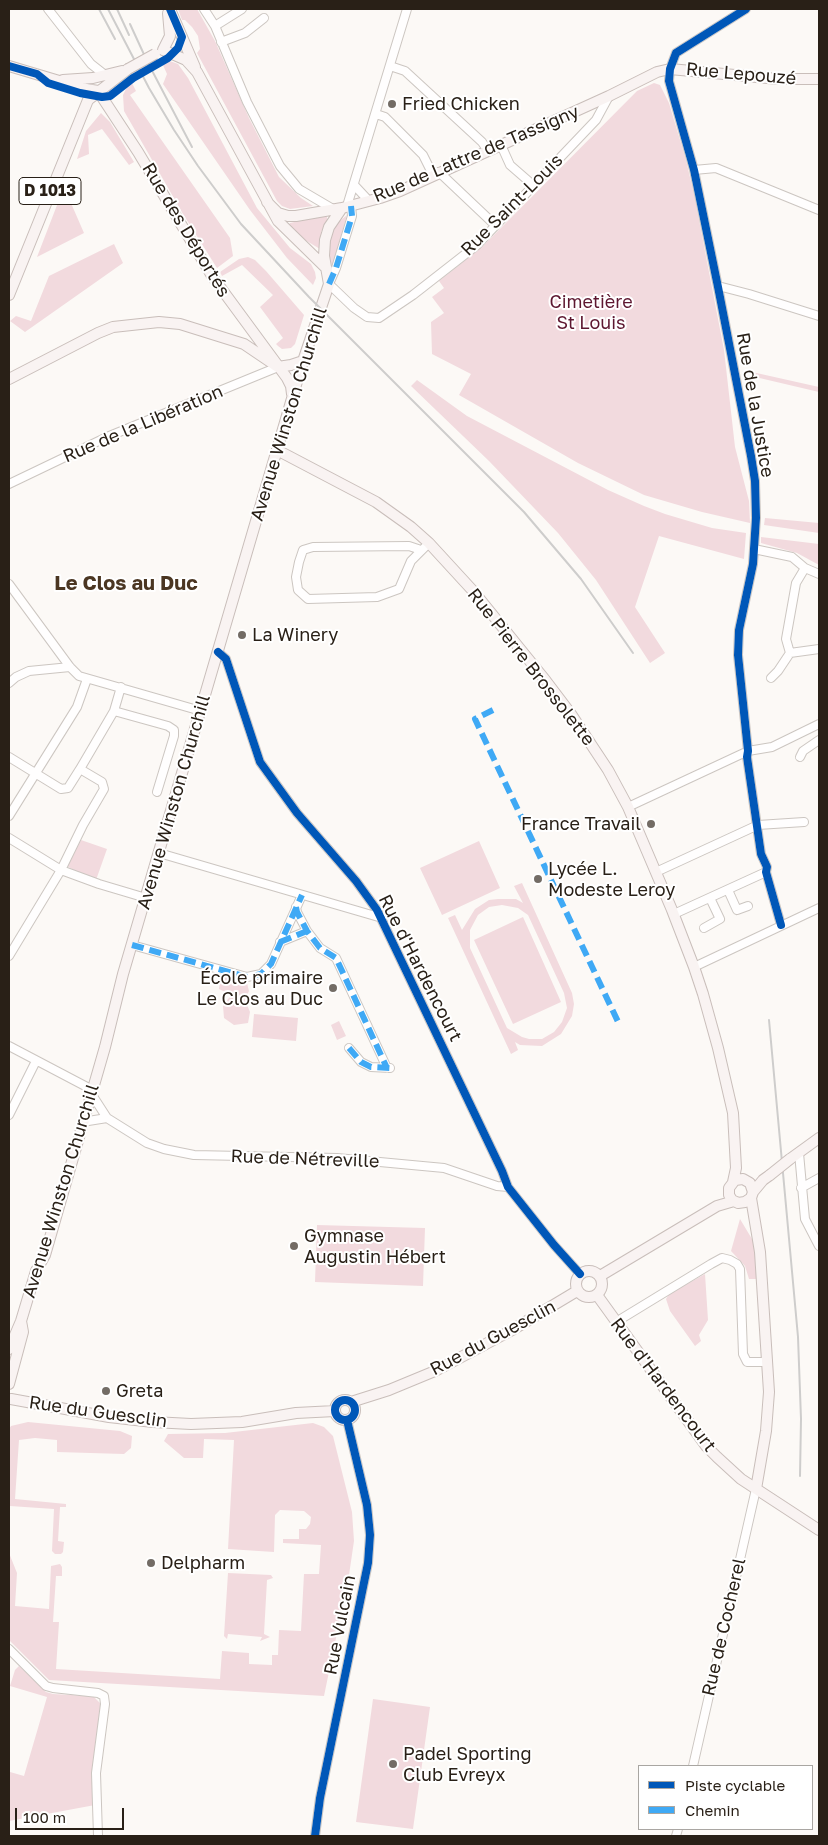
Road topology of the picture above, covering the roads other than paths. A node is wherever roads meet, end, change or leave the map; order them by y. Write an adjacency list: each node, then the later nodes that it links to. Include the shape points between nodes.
1 (48, 9): 16 (street, via 91,64)
2 (169, 9): 10 (main road, via 170,36); 15 (main road)
3 (204, 9): 8 (street)
4 (242, 9): 8 (street)
5 (407, 9): 12 (street)
6 (746, 9): 14 (street, via 682,48 676,53)
7 (264, 18): 9 (street, via 245,34)
8 (214, 26): 9 (street)
9 (221, 42): 31 (street, via 247,102 284,173 299,189)
10 (159, 52): 13 (main road, bridge); 15 (main road, via 186,60)
11 (9, 66): 18 (main road)
12 (390, 66): 22 (street); 24 (street, via 405,71)
13 (128, 69): 16 (main road); 19 (main road)
14 (670, 69): 17 (main road, Rue Lepouzé, via 778,79); 21 (main road, Rue Lepouzé); 25 (street, Rue de la Justice, via 671,89)
15 (197, 72): 30 (main road)
16 (104, 75): 18 (main road)
17 (819, 79)
18 (59, 81): 20 (main road)
19 (98, 91): 20 (main road); 40 (main road, Rue des Déportés, via 212,276)
20 (87, 95): 37 (main road, D 1013)
21 (609, 96): 23 (main road, Rue de Lattre de Tassigny); 27 (street, Rue Saint-Louis, via 596,120)
22 (376, 114): 26 (street, via 385,117 423,155); 28 (street)
23 (501, 145): 24 (main road, Rue de Lattre de Tassigny); 27 (street, via 510,165)
24 (488, 151): 26 (main road, Rue de Lattre de Tassigny)
25 (694, 170): 32 (street, via 716,168); 36 (street, Rue de la Justice)
26 (436, 174): 29 (main road, Rue de Lattre de Tassigny); 33 (street)
27 (533, 185): 33 (street, Rue Saint-Louis)
28 (355, 186): 29 (street); 31 (street)
29 (369, 201): 31 (main road, Rue de Lattre de Tassigny)
30 (267, 202): 31 (main road, Rue de Lattre de Tassigny, via 278,213 288,216); 34 (main road, via 278,221)
31 (343, 207): 34 (main road, via 328,227 324,256); 35 (street, via 352,216)
32 (819, 210)
33 (496, 225): 35 (street, Rue Saint-Louis, via 477,245 378,318 360,313)
34 (327, 269): 35 (main road)
35 (329, 284): 39 (main road, Avenue Winston Churchill)
36 (718, 287): 38 (street); 46 (street, Rue de la Justice, via 755,482)
37 (9, 296)
38 (819, 316)
39 (303, 361): 40 (main road); 42 (main road, Avenue Winston Churchill)
40 (278, 367): 41 (main road, via 244,344 180,324 159,322 113,327); 42 (main road, Rue des Déportés, via 291,386); 44 (street, Rue de la Libération, via 116,433)
41 (10, 377)
42 (292, 397): 43 (main road, Avenue Winston Churchill)
43 (277, 450): 45 (main road, Rue Pierre Brossolette, via 376,502 411,527); 51 (main road, Avenue Winston Churchill)
44 (9, 484)
45 (425, 546): 45 (street, via 412,561 398,589 377,597 308,599 298,590 296,577 303,550 313,547); 70 (main road, Rue Pierre Brossolette, via 474,592 571,714)
46 (754, 549): 47 (street, via 792,557); 64 (street, Rue de la Justice, via 739,630 738,655)
47 (805, 568): 48 (street); 52 (street, via 796,582 786,639)
48 (819, 574)
49 (9, 584): 53 (street)
50 (819, 648): 52 (street)
51 (218, 652): 54 (main road, Avenue Winston Churchill); 55 (street, Rue d'Hardencourt, via 226,659)
52 (790, 652): 57 (street)
53 (70, 667): 56 (street, via 79,676); 58 (street, via 29,670)
54 (213, 668): 55 (street); 60 (main road, Avenue Winston Churchill)
55 (231, 676): 87 (street, Rue d'Hardencourt, via 260,762)
56 (87, 678): 59 (street); 68 (street, via 77,706)
57 (771, 678)
58 (9, 683)
59 (121, 687): 60 (street); 61 (street)
60 (201, 710): 75 (main road, Avenue Winston Churchill)
61 (114, 711): 67 (street); 69 (street, via 174,730)
62 (819, 724): 64 (street, via 772,746)
63 (819, 740): 66 (street)
64 (748, 751): 70 (street); 73 (street, Rue de la Justice)
65 (9, 757): 68 (street)
66 (800, 757)
67 (80, 769): 68 (street, via 68,788 61,789); 76 (street, via 102,782 104,790)
68 (35, 774): 71 (street)
69 (157, 792)
70 (628, 806): 77 (main road, Rue Pierre Brossolette)
71 (9, 816)
72 (804, 822): 73 (street)
73 (758, 825): 77 (street); 78 (street, Rue de la Justice)
74 (9, 838): 76 (street)
75 (159, 853): 80 (street); 81 (main road, Avenue Winston Churchill)
76 (61, 870): 81 (street); 93 (street)
77 (656, 872): 86 (main road, Rue Pierre Brossolette)
78 (766, 872): 79 (street); 88 (street, Rue de la Justice)
79 (728, 890): 82 (street); 83 (street, via 737,910)
80 (302, 895): 84 (street); 87 (street)
81 (146, 898): 92 (main road, Avenue Winston Churchill)
82 (710, 898): 86 (street); 89 (street, via 720,919)
83 (748, 906)
84 (296, 907): 90 (street); 91 (street)
85 (819, 908): 88 (street)
86 (674, 914): 94 (main road, Rue Pierre Brossolette)
87 (382, 918): 107 (street, Rue d'Hardencourt)
88 (781, 925): 94 (street)
89 (704, 928)
90 (307, 931): 91 (street); 96 (street, via 320,948 336,958 389,1068 371,1067 361,1062)
91 (280, 942): 92 (street, via 271,964 261,974 247,977)
92 (132, 945): 98 (main road, Avenue Winston Churchill)
93 (9, 956)
94 (694, 967): 106 (main road, Rue Pierre Brossolette, via 733,1113 736,1168)
95 (9, 1046): 97 (street, Rue de Nétreville)
96 (349, 1048)
97 (36, 1061): 98 (street, Rue de Nétreville, via 79,1082); 99 (street)
98 (91, 1094): 100 (street, Rue de Nétreville); 101 (main road, Avenue Winston Churchill)
99 (9, 1115)
100 (107, 1118): 101 (street); 107 (street, Rue de Nétreville, via 147,1143 194,1155 387,1162 444,1168)
101 (82, 1122): 119 (main road, Avenue Winston Churchill, via 45,1255 36,1271)
102 (819, 1138): 103 (main road)
103 (799, 1153): 104 (main road, bridge); 108 (street)
104 (766, 1177): 106 (main road); 110 (main road)
105 (819, 1178): 108 (street)
106 (741, 1181): 109 (main road); 110 (main road, via 752,1186)
107 (508, 1187): 115 (street, Rue d'Hardencourt)
108 (801, 1188): 114 (street, via 805,1219)
109 (728, 1192): 111 (main road); 112 (main road)
110 (752, 1195): 111 (main road, via 745,1202); 113 (main road)
111 (737, 1202): 112 (main road); 113 (main road, via 748,1211)
112 (717, 1206): 116 (main road)
113 (756, 1227): 122 (main road)
114 (819, 1246)
115 (580, 1274): 116 (main road, via 594,1272); 117 (main road, via 576,1282)
116 (600, 1276): 118 (main road, via 602,1286)
117 (577, 1291): 118 (main road, via 582,1296); 125 (main road, Rue du Guesclin, via 443,1366 389,1390)
118 (597, 1295): 120 (main road, Rue d'Hardencourt)
119 (21, 1321): 121 (main road); 123 (main road, via 23,1332)
120 (616, 1322): 122 (street, via 722,1258 730,1260 740,1269 743,1354 746,1362); 128 (main road, Rue d'Hardencourt, via 706,1446 741,1479)
121 (9, 1349)
122 (768, 1362): 128 (main road, via 766,1431)
123 (9, 1384): 124 (main road, via 12,1391)
124 (10, 1401): 126 (main road, Rue du Guesclin, via 109,1417 191,1424 242,1422)
125 (351, 1402): 126 (main road, via 341,1400); 127 (main road, via 354,1412)
126 (334, 1411): 127 (main road, via 337,1417)
127 (347, 1420): 133 (street, Rue Vulcain, via 367,1505 369,1554)
128 (756, 1488): 129 (main road, Rue d'Hardencourt); 131 (street, Rue de Cocherel)
129 (819, 1530)
130 (9, 1648): 132 (street, via 46,1686 104,1696 96,1772)
131 (692, 1765)
132 (98, 1836)
133 (315, 1836)

